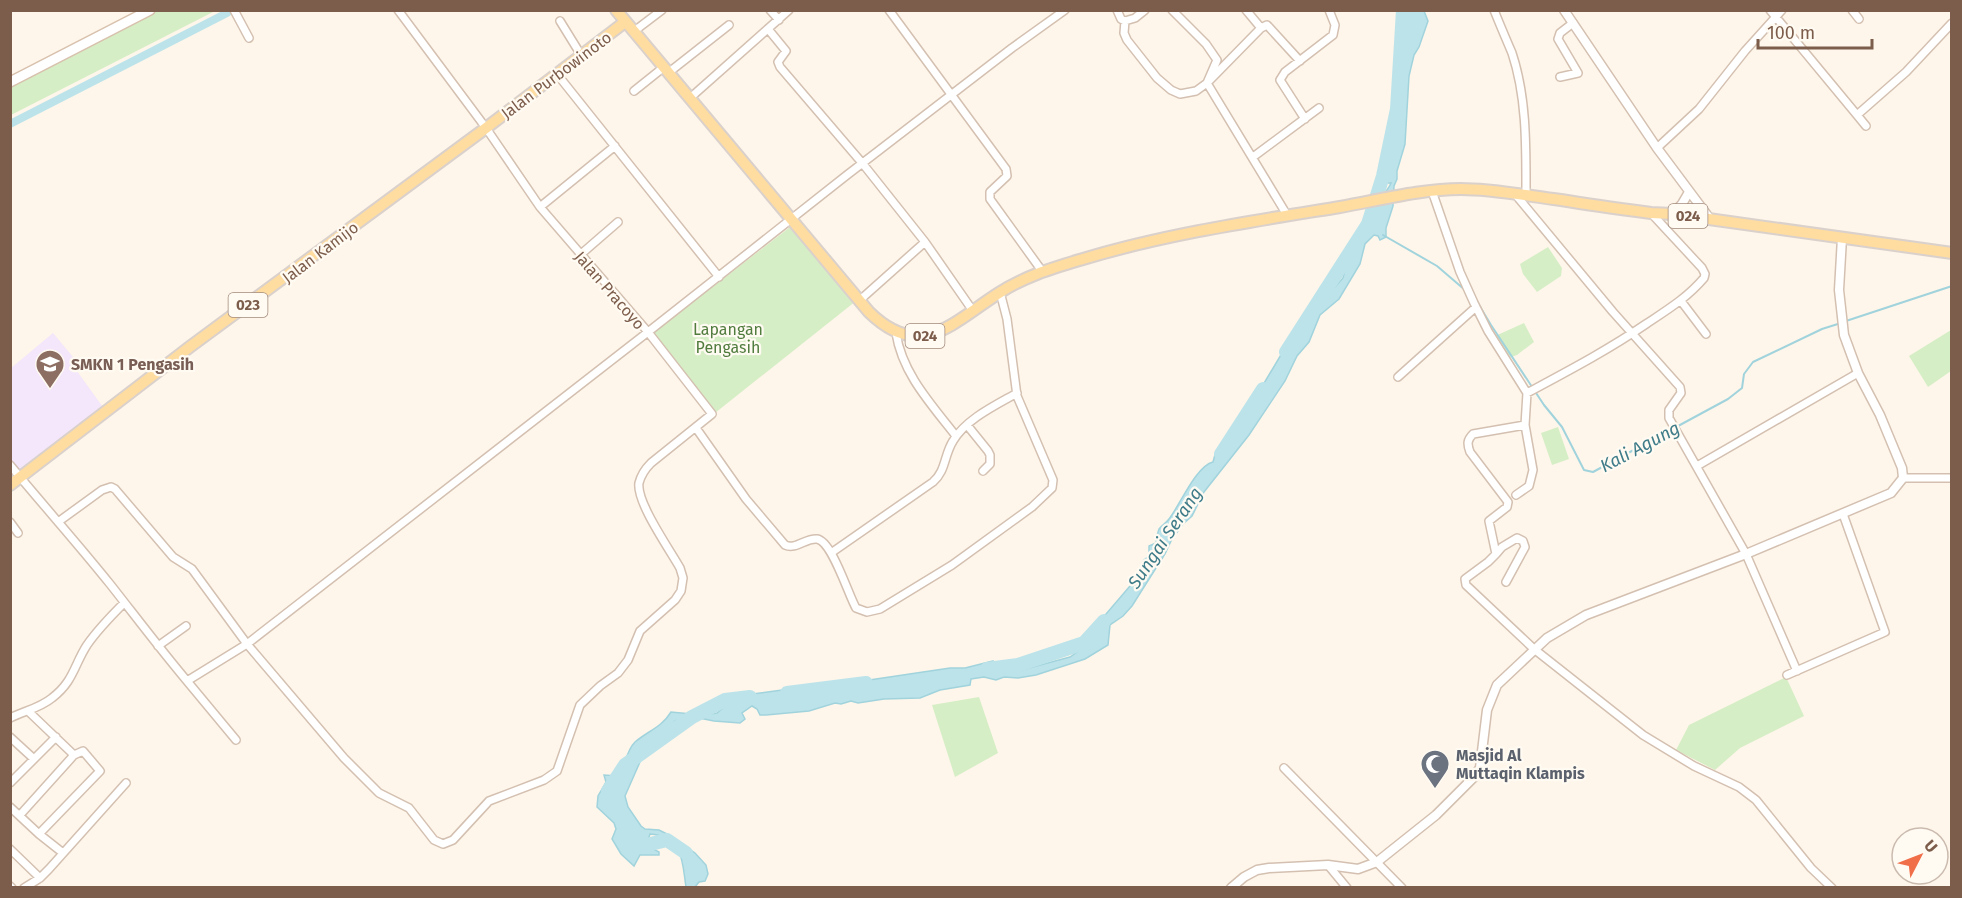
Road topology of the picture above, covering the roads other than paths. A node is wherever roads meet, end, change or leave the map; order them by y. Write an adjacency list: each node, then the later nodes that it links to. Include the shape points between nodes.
1 (150, 10): 36 (main road)
2 (234, 10): 30 (street)
3 (398, 10): 45 (street, Jalan Pracoyo)
4 (616, 10): 23 (main road)
5 (662, 10): 29 (street)
6 (770, 10): 20 (street)
7 (789, 10): 20 (street)
8 (889, 10): 39 (street)
9 (1065, 10): 39 (street, Jalan Pracoyo)
10 (1117, 10): 22 (street)
11 (1145, 10): 22 (street)
12 (1172, 10): 37 (street, via 1215,56)
13 (1246, 10): 27 (street)
14 (1329, 10): 32 (street, via 1335,25 1333,35)
15 (1494, 10): 52 (street, via 1519,81 1526,139)
16 (1564, 10): 24 (street)
17 (1852, 10): 19 (street)
18 (1776, 12): 42 (street); 47 (street, via 1699,109)
19 (1859, 19)
20 (778, 20): 28 (street)
21 (560, 21): 31 (street)
22 (1125, 21): 37 (street, via 1127,40 1171,90 1185,94)
23 (625, 22): 29 (main road, 024); 31 (main road, Jalan Purbowinoto / 023)
24 (1573, 23): 35 (street, via 1558,39 1578,73); 47 (street)
25 (1952, 23): 42 (street, via 1906,72)
26 (729, 26): 33 (street)
27 (1261, 28): 32 (street, via 1267,25); 37 (street)
28 (768, 29): 40 (street); 49 (street, via 786,51 778,62 780,68)
29 (633, 32): 33 (main road, 024)
30 (249, 38)
31 (581, 56): 34 (main road, Jalan Purbowinoto / 023)
32 (1300, 61): 43 (street, via 1280,80)
33 (666, 70): 38 (street); 40 (main road, 024)
34 (557, 74): 45 (main road, Jalan Purbowinoto / 023); 46 (street)
35 (1560, 77)
36 (10, 82)
37 (1208, 83): 48 (street)
38 (634, 91)
39 (952, 96): 49 (street, Jalan Pracoyo); 64 (street, via 1006,169 1007,176 990,192 990,199)
40 (690, 98): 58 (main road, 024)
41 (1319, 108): 43 (street)
42 (1857, 115): 44 (street)
43 (1305, 118): 48 (street)
44 (1866, 126)
45 (486, 128): 53 (street, Jalan Pracoyo); 86 (main road, Jalan Kamijo / 023)
46 (615, 146): 53 (street); 65 (street)
47 (1657, 148): 51 (street)
48 (1253, 157): 56 (street)
49 (863, 164): 58 (street, Jalan Pracoyo); 61 (street)
50 (1428, 191): 52 (main road, 024, via 1462,189); 56 (main road, 024); 69 (street)
51 (1689, 192): 55 (street); 57 (street)
52 (1521, 194): 54 (main road, 024); 73 (street)
53 (540, 207): 63 (street, Jalan Pracoyo)
54 (1651, 213): 55 (main road, 024); 68 (street, via 1705,274)
55 (1673, 214): 57 (main road, 024)
56 (1287, 215): 64 (main road, 024, via 1121,248)
57 (1710, 219): 60 (main road, 024)
58 (792, 220): 65 (street, Jalan Pracoyo); 67 (main road, 024)
59 (618, 222): 63 (street)
60 (1842, 238): 62 (main road, 024); 75 (street, via 1841,317)
61 (925, 242): 67 (street); 70 (street)
62 (1952, 253)
63 (580, 255): 71 (street, Jalan Pracoyo)
64 (1042, 271): 66 (main road, 024)
65 (719, 277): 71 (street, Jalan Pracoyo)
66 (1000, 292): 70 (main road, 024); 77 (street)
67 (860, 300): 72 (main road, 024, via 881,324)
68 (1681, 301): 73 (street); 74 (street)
69 (1475, 305): 76 (street); 78 (street)
70 (973, 311): 72 (main road, 024, via 933,334 915,337)
71 (648, 332): 81 (street, via 711,413); 101 (street)
72 (896, 333): 82 (street, via 905,364)
73 (1632, 333): 78 (street); 84 (street, via 1680,387 1682,393 1668,413)
74 (1706, 334)
75 (1858, 373): 84 (street); 87 (street, via 1895,448)
76 (1398, 377)
77 (1017, 393): 79 (street); 95 (street, via 1053,480 1052,489 1045,496 952,565 880,609 867,612 856,608)
78 (1528, 393): 80 (street)
79 (967, 425): 82 (street); 85 (street, via 990,455 990,464)
80 (1526, 425): 90 (street, via 1532,479); 96 (street, via 1468,438 1470,452 1508,502 1489,521)
81 (696, 428): 95 (street, via 746,499 785,545 817,539); 101 (street, via 651,463 639,484 648,513 680,568 681,591 640,631 618,673 580,705 557,771 489,801 448,842 438,843 409,808 379,793)
82 (956, 436): 95 (street, via 938,478)
83 (10, 465): 86 (street)
84 (1696, 466): 97 (street)
85 (983, 471)
86 (21, 477): 89 (main road, Jalan Kamijo / 023); 93 (street)
87 (1903, 478): 88 (street); 91 (street, via 1892,493)
88 (1952, 478)
89 (10, 485)
90 (1516, 495)
91 (1844, 514): 97 (street); 104 (street, via 1885,632)
92 (10, 522): 94 (street)
93 (58, 522): 99 (street); 101 (street, via 102,490 115,489 173,557 192,569)
94 (18, 533)
95 (831, 553)
96 (1496, 554): 98 (street, via 1517,538 1523,541 1524,552); 103 (street, via 1464,582)
97 (1746, 554): 103 (street, via 1586,615); 104 (street)
98 (1506, 582)
99 (124, 603): 102 (street); 107 (street, via 88,644 64,688)
100 (186, 626): 102 (street)
101 (247, 644): 106 (street)
102 (158, 646): 106 (street)
103 (1534, 649): 122 (street, via 1497,685 1487,710 1480,768 1473,778 1436,815); 129 (street, via 1643,735 1756,800)
104 (1797, 671): 105 (street)
105 (1787, 675)
106 (187, 681): 111 (street)
107 (28, 711): 108 (street); 110 (street)
108 (10, 718)
109 (10, 737): 113 (street)
110 (56, 737): 112 (street); 113 (street)
111 (237, 740)
112 (74, 755): 118 (street); 119 (street, via 83,751 100,771)
113 (34, 759): 115 (street)
114 (1284, 768): 122 (street)
115 (12, 777)
116 (126, 783): 121 (street)
117 (10, 807): 118 (street)
118 (20, 815): 119 (street)
119 (39, 834): 121 (street)
120 (10, 849): 124 (street)
121 (63, 853): 124 (street)
122 (1377, 862): 123 (street, via 1358,869); 128 (street)
123 (1328, 866): 126 (street, via 1257,870); 127 (street)
124 (40, 878): 125 (street)
125 (24, 888)
126 (1231, 888)
127 (1347, 888)
128 (1402, 888)
129 (1832, 888)

